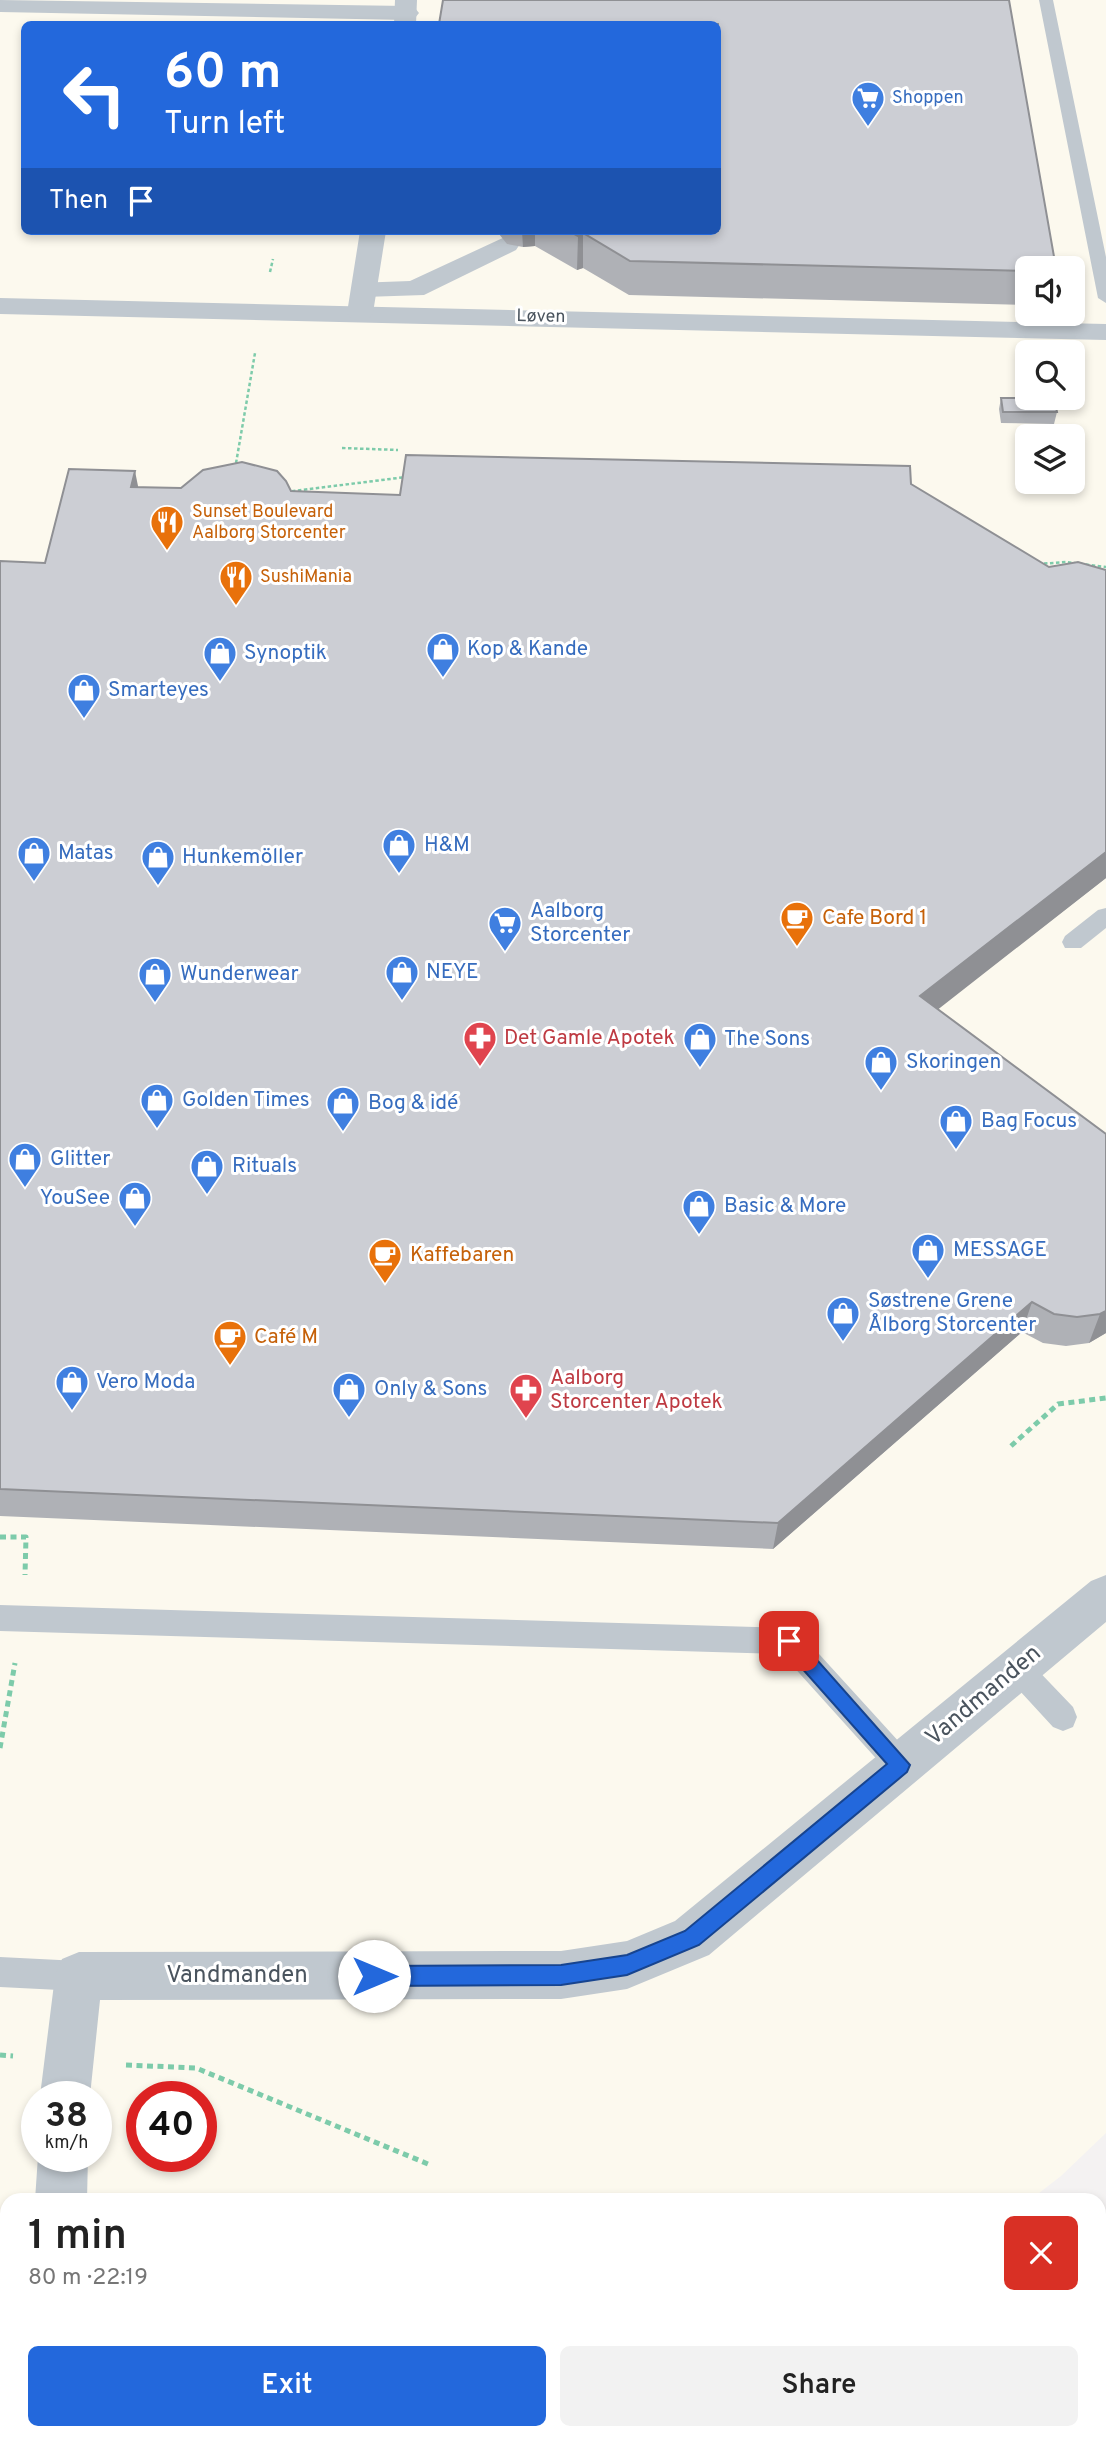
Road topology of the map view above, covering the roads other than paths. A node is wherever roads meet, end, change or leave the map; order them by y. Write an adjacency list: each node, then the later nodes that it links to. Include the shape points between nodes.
1 (1046, 0): 6 (lane)
2 (0, 5): 3 (street)
3 (406, 13)
4 (372, 235): 7 (street)
5 (507, 244): 7 (street, via 415,289)
6 (1106, 298)
7 (362, 301): 8 (street, Løven); 9 (street, Løven)
8 (0, 306)
9 (1098, 333)
10 (1106, 916): 11 (lane)
11 (1073, 942)
12 (1106, 1595): 14 (street, Vandmanden)
13 (0, 1618): 16 (lane, via 789,1641)
14 (1018, 1669): 15 (lane); 16 (street, Vandmanden)
15 (1063, 1717)
16 (901, 1765): 18 (street, Vandmanden, via 692,1938 627,1965 561,1975)
17 (0, 1972): 18 (lane)
18 (79, 1976): 19 (street)
19 (67, 2081)
20 (62, 2172): 21 (street)
21 (61, 2193)

